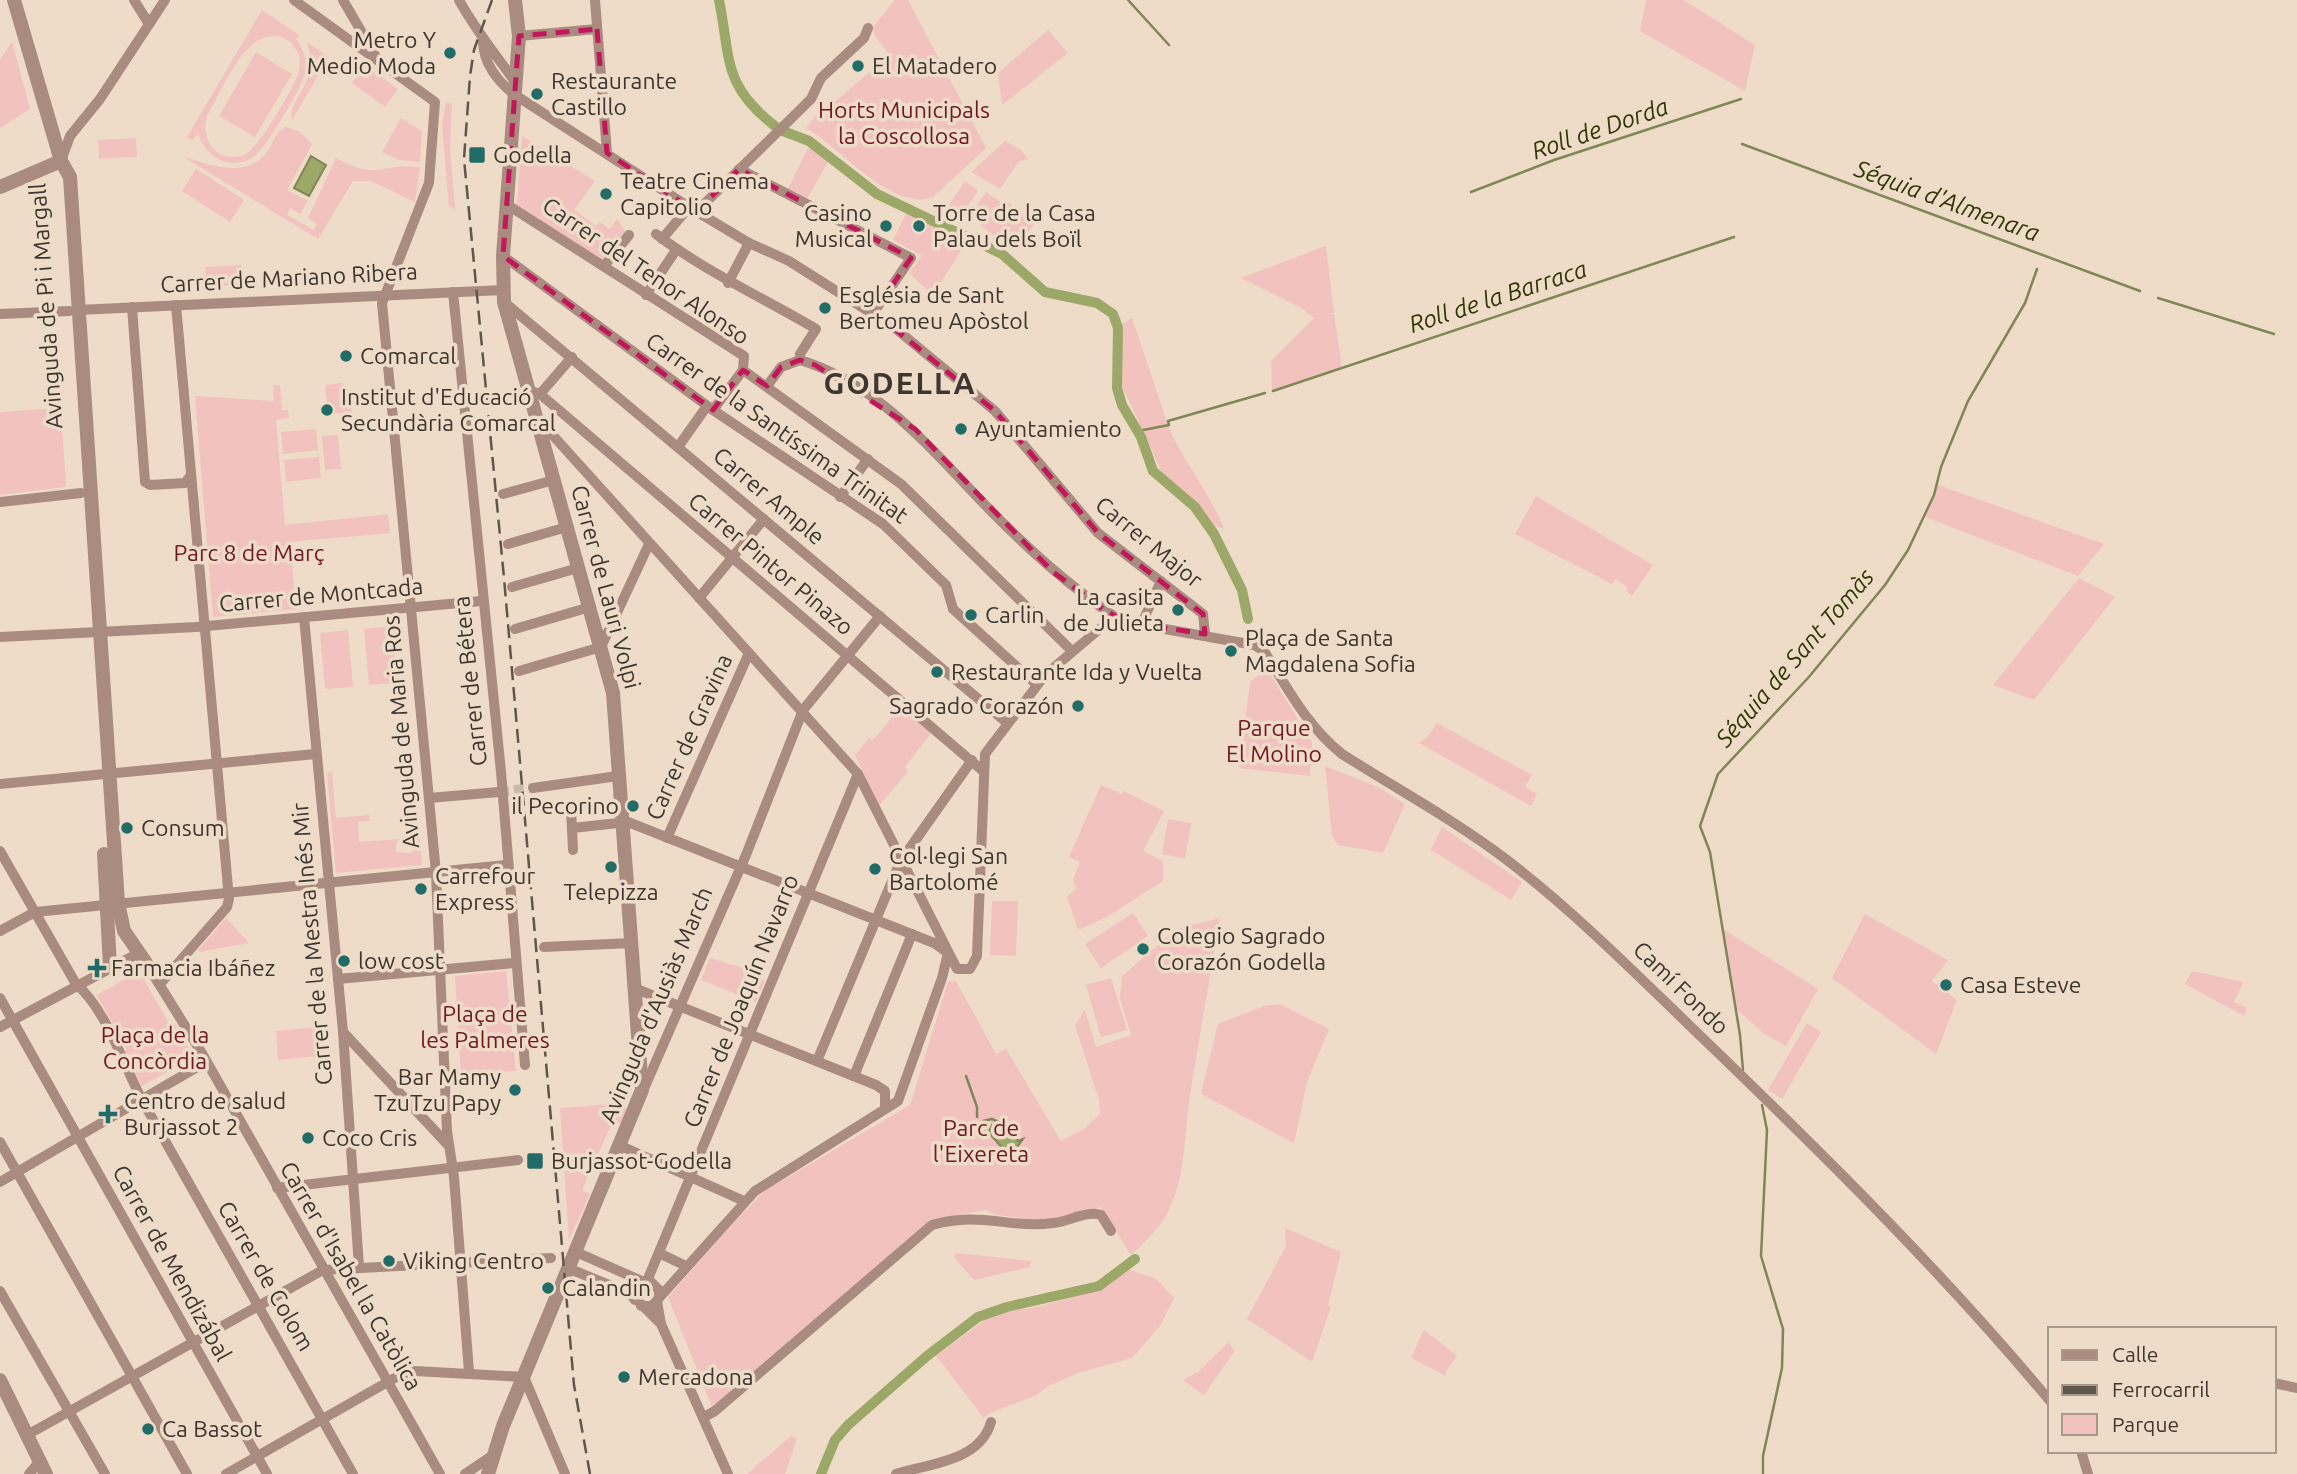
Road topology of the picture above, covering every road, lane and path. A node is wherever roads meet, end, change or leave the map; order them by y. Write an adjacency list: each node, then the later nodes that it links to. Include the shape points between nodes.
1 (14, 0): 16 (street, Avinguda de Pi i Margall)
2 (134, 0): 9 (street)
3 (165, 0): 9 (street)
4 (343, 0): 13 (street)
5 (459, 0): 14 (street, via 483,41 494,48)
6 (515, 0): 12 (street, Carrer de Lauri Volpi)
7 (595, 0): 11 (street)
8 (297, 1): 13 (street)
9 (149, 24): 16 (street, via 70,136)
10 (868, 28): 17 (street, via 864,38 821,78 811,99)
11 (597, 29): 12 (street); 15 (street)
12 (519, 36): 14 (street, Carrer de Lauri Volpi)
13 (378, 60): 28 (street, via 435,102 429,183)
14 (515, 89): 15 (street, Carrer Major); 19 (street, Carrer de Lauri Volpi)
15 (607, 153): 20 (street, Carrer Major)
16 (61, 161): 18 (street); 33 (street, Avinguda de Pi i Margall)
17 (739, 169): 20 (street); 34 (street, via 911,258)
18 (0, 187)
19 (506, 204): 24 (street, Carrer de Lauri Volpi); 25 (street, Carrer del Tenor Alonso)
20 (693, 209): 22 (street, Carrer Major); 23 (street, via 659,236)
21 (628, 235): 25 (street)
22 (749, 243): 26 (street); 34 (street, Carrer Major, via 789,261)
23 (676, 250): 26 (street); 29 (street)
24 (503, 256): 30 (street, Carrer de Lauri Volpi); 41 (street, Carrer de la Santíssima Trinitat)
25 (604, 266): 29 (street, Carrer del Tenor Alonso)
26 (728, 282): 37 (street, via 816,329)
27 (453, 292): 28 (street, Carrer de Mariano Ribera); 30 (street, Carrer de Mariano Ribera); 60 (street, Carrer de Bétera)
28 (384, 295): 31 (street, Carrer de Mariano Ribera); 62 (street, Avinguda de Maria Ros, via 383,326)
29 (646, 295): 38 (street, Carrer del Tenor Alonso, via 744,356)
30 (504, 296): 36 (street, Carrer Ample); 40 (street, Carrer de Lauri Volpi)
31 (176, 305): 32 (street, Carrer de Mariano Ribera); 45 (street)
32 (132, 307): 33 (street, Carrer de Mariano Ribera); 45 (street, via 145,482 185,483)
33 (73, 310): 35 (street, Carrer de Mariano Ribera); 47 (street, Avinguda de Pi i Margall); 69 (street, Avinguda de Pi i Margall)
34 (874, 312): 57 (street, Carrer Major, via 995,411 1098,533)
35 (0, 314)
36 (572, 357): 40 (street); 43 (street, Carrer Ample)
37 (800, 360): 39 (street, via 781,368); 65 (street, via 867,394 915,429 1053,572)
38 (743, 370): 39 (street, Carrer del Tenor Alonso); 41 (street)
39 (767, 386): 44 (street, Carrer del Tenor Alonso)
40 (535, 392): 42 (street, Carrer de Lauri Volpi); 55 (street, Carrer Pintor Pinazo)
41 (710, 408): 43 (street); 49 (street, Carrer de la Santíssima Trinitat)
42 (539, 421): 46 (street, Carrer de Lauri Volpi); 54 (street)
43 (678, 447): 51 (street, Carrer Ample)
44 (868, 459): 49 (street); 73 (street, Carrer del Tenor Alonso, via 901,484)
45 (191, 475): 67 (street)
46 (554, 480): 48 (street); 52 (street, Carrer de Lauri Volpi)
47 (81, 493): 50 (street); 69 (street, Avinguda de Pi i Margall)
48 (503, 494)
49 (839, 497): 77 (street, Carrer de la Santíssima Trinitat, via 871,515 924,564 946,585 953,608)
50 (0, 502)
51 (764, 519): 55 (street); 63 (street, Carrer Ample)
52 (567, 527): 53 (street); 56 (street, Carrer de Lauri Volpi)
53 (508, 544)
54 (649, 544): 59 (street); 72 (street)
55 (732, 559): 59 (street); 75 (street, Carrer Pintor Pinazo)
56 (578, 568): 58 (street); 61 (street, Carrer de Lauri Volpi)
57 (1161, 581): 66 (street); 70 (street, Carrer Major, via 1203,614)
58 (512, 587)
59 (699, 598): 74 (street)
60 (482, 601): 62 (street, Carrer de Montcada); 98 (street, Carrer de Bétera)
61 (590, 607): 68 (street); 72 (street, Carrer de Lauri Volpi)
62 (411, 608): 64 (street, Carrer de Montcada); 90 (street, Avinguda de Maria Ros)
63 (880, 616): 75 (street); 79 (street, Carrer Ample)
64 (304, 617): 67 (street, Carrer de Montcada); 80 (street, Carrer de la Mestra Inés Mir)
65 (1126, 622): 66 (street); 73 (street, via 1102,626)
66 (1142, 622): 70 (street)
67 (206, 626): 69 (street, Carrer de Montcada); 82 (street)
68 (515, 629)
69 (94, 632): 71 (street, Carrer de Montcada); 84 (street, Avinguda de Pi i Margall)
70 (1205, 634): 172 (street, Camí Fondo, via 1264,651 1322,737 1506,859 1594,934 1866,1195 1990,1328)
71 (0, 637)
72 (601, 647): 76 (street); 86 (street, Carrer de Lauri Volpi, via 613,693)
73 (1072, 651): 77 (street)
74 (749, 653): 78 (street); 94 (street, Carrer de Gravina)
75 (847, 656): 78 (street); 81 (street, Carrer Pintor Pinazo)
76 (519, 671)
77 (1036, 684): 79 (street)
78 (803, 710): 85 (street); 99 (street, Avinguda d'Ausiàs March)
79 (1006, 722): 83 (street, via 985,754)
80 (316, 754): 82 (street); 101 (street, Carrer de la Mestra Inés Mir)
81 (972, 760): 83 (street, Carrer Pintor Pinazo); 97 (street)
82 (217, 764): 84 (street); 102 (street)
83 (983, 771): 111 (street, via 974,966 961,970)
84 (103, 774): 87 (street); 104 (street, Avinguda de Pi i Margall)
85 (858, 774): 97 (street); 103 (street, Carrer de Joaquín Navarro)
86 (618, 776): 88 (street); 92 (street, Carrer de Lauri Volpi)
87 (0, 784)
88 (533, 788)
89 (499, 792): 90 (street)
90 (429, 798): 100 (street, Avinguda de Maria Ros)
91 (571, 809): 93 (street)
92 (622, 822): 93 (street); 94 (street); 109 (street, Carrer de Lauri Volpi)
93 (572, 828): 95 (street)
94 (667, 838): 99 (street)
95 (573, 850)
96 (0, 851): 105 (street)
97 (900, 862): 106 (street); 111 (street)
98 (506, 865): 100 (street); 113 (street, Carrer de Bétera)
99 (741, 867): 103 (street); 121 (street, Avinguda d'Ausiàs March)
100 (436, 873): 101 (street); 115 (street, Avinguda de Maria Ros)
101 (329, 883): 102 (street); 116 (street, Carrer de la Mestra Inés Mir)
102 (234, 891): 104 (street); 118 (street, via 227,907)
103 (808, 893): 106 (street); 125 (street, Carrer de Joaquín Navarro)
104 (113, 903): 105 (street); 112 (street, Avinguda de Pi i Margall); 114 (street, Avinguda de Pi i Margall)
105 (35, 912): 107 (street); 117 (street)
106 (877, 920): 108 (street); 128 (street)
107 (0, 931)
108 (912, 934): 111 (street); 131 (street)
109 (631, 943): 110 (street); 119 (street, Carrer de Lauri Volpi)
110 (544, 947)
111 (948, 953): 134 (street, via 901,1096)
112 (142, 958): 114 (street); 118 (street)
113 (514, 963): 115 (street); 130 (street, Carrer de Bétera)
114 (110, 967): 117 (street)
115 (442, 970): 116 (street); 135 (street, Avinguda de Maria Ros)
116 (338, 979): 124 (street, Carrer de la Mestra Inés Mir)
117 (76, 984): 122 (street); 133 (street, via 90,997)
118 (160, 984): 129 (street)
119 (634, 988): 121 (street); 132 (street, Carrer de Lauri Volpi)
120 (0, 998): 122 (street, Carrer de Mendizábal)
121 (681, 1008): 125 (street); 132 (street, Avinguda d'Ausiàs March)
122 (12, 1020): 123 (street); 137 (street, Carrer de Mendizábal)
123 (0, 1027)
124 (343, 1032): 126 (street); 127 (street, Carrer de la Mestra Inés Mir)
125 (749, 1036): 128 (street); 144 (street, Carrer de Joaquín Navarro)
126 (361, 1052): 127 (street, via 352,1051); 136 (street)
127 (344, 1059): 145 (street, Carrer de la Mestra Inés Mir)
128 (817, 1061): 131 (street)
129 (206, 1062): 133 (street); 147 (street, Carrer d'Isabel la Catòlica)
130 (525, 1065)
131 (854, 1076): 134 (street, via 885,1091)
132 (641, 1097): 140 (street, Avinguda d'Ausiàs March)
133 (142, 1100): 137 (street); 162 (street, Carrer de Colom)
134 (885, 1107): 148 (street)
135 (447, 1120): 136 (street, via 440,1126); 139 (street, Avinguda de Maria Ros)
136 (430, 1125): 139 (street)
137 (77, 1136): 143 (street); 164 (street, Carrer de Mendizábal)
138 (0, 1142): 143 (street)
139 (449, 1146): 142 (street, Avinguda de Maria Ros)
140 (621, 1146): 144 (street); 150 (street, Avinguda d'Ausiàs March)
141 (518, 1160): 142 (street)
142 (452, 1167): 145 (street); 153 (street, Avinguda de Maria Ros)
143 (17, 1172): 146 (street); 166 (street)
144 (691, 1177): 148 (street); 151 (street, Carrer de Joaquín Navarro)
145 (353, 1178): 147 (street); 155 (street, Carrer de la Mestra Inés Mir)
146 (0, 1182)
147 (277, 1188): 157 (street, Carrer d'Isabel la Catòlica)
148 (744, 1200): 154 (street)
149 (1111, 1231): 174 (street, via 1101,1215 1093,1213 1051,1224 971,1217 932,1225)
150 (576, 1252): 156 (street, Avinguda d'Ausiàs March); 158 (street)
151 (660, 1254): 154 (street); 158 (street, Carrer de Joaquín Navarro)
152 (551, 1258): 153 (street)
153 (460, 1263): 155 (street); 165 (street, Avinguda de Maria Ros)
154 (687, 1266): 160 (street)
155 (359, 1267): 157 (street)
156 (570, 1269): 161 (street, via 629,1293); 167 (street, Avinguda d'Ausiàs March)
157 (323, 1270): 162 (street); 169 (street, Carrer d'Isabel la Catòlica)
158 (646, 1281): 160 (street, via 657,1287); 161 (street, via 635,1289)
159 (0, 1291): 173 (street)
160 (658, 1300): 161 (street, via 648,1307); 163 (street)
161 (638, 1303): 163 (street)
162 (258, 1305): 164 (street); 175 (street, Carrer de Colom)
163 (661, 1324): 174 (street)
164 (192, 1341): 166 (street); 179 (street, Carrer de Mendizábal)
165 (469, 1373): 167 (street); 169 (street, via 411,1371)
166 (131, 1376): 173 (street); 184 (street)
167 (524, 1377): 180 (street, Avinguda d'Ausiàs March); 191 (street)
168 (0, 1380): 177 (street)
169 (387, 1382): 175 (street); 188 (street, Carrer d'Isabel la Catòlica)
170 (2276, 1383): 171 (street)
171 (2297, 1388)
172 (2048, 1399)
173 (69, 1413): 177 (street); 183 (street)
174 (704, 1417): 192 (street)
175 (323, 1419): 179 (street); 187 (street, Carrer de Colom)
176 (991, 1422): 193 (street, via 983,1438 957,1456 926,1469)
177 (27, 1435): 181 (street)
178 (2082, 1453): 194 (street)
179 (257, 1455): 185 (street); 186 (street, Carrer de Mendizábal)
180 (492, 1456): 189 (street); 190 (street, Avinguda d'Ausiàs March)
181 (43, 1468): 182 (street)
182 (29, 1474)
183 (106, 1474)
184 (187, 1474)
185 (226, 1474)
186 (267, 1474)
187 (354, 1474)
188 (440, 1474)
189 (465, 1474)
190 (488, 1474)
191 (565, 1474)
192 (728, 1474)
193 (896, 1474)
194 (2088, 1474)

